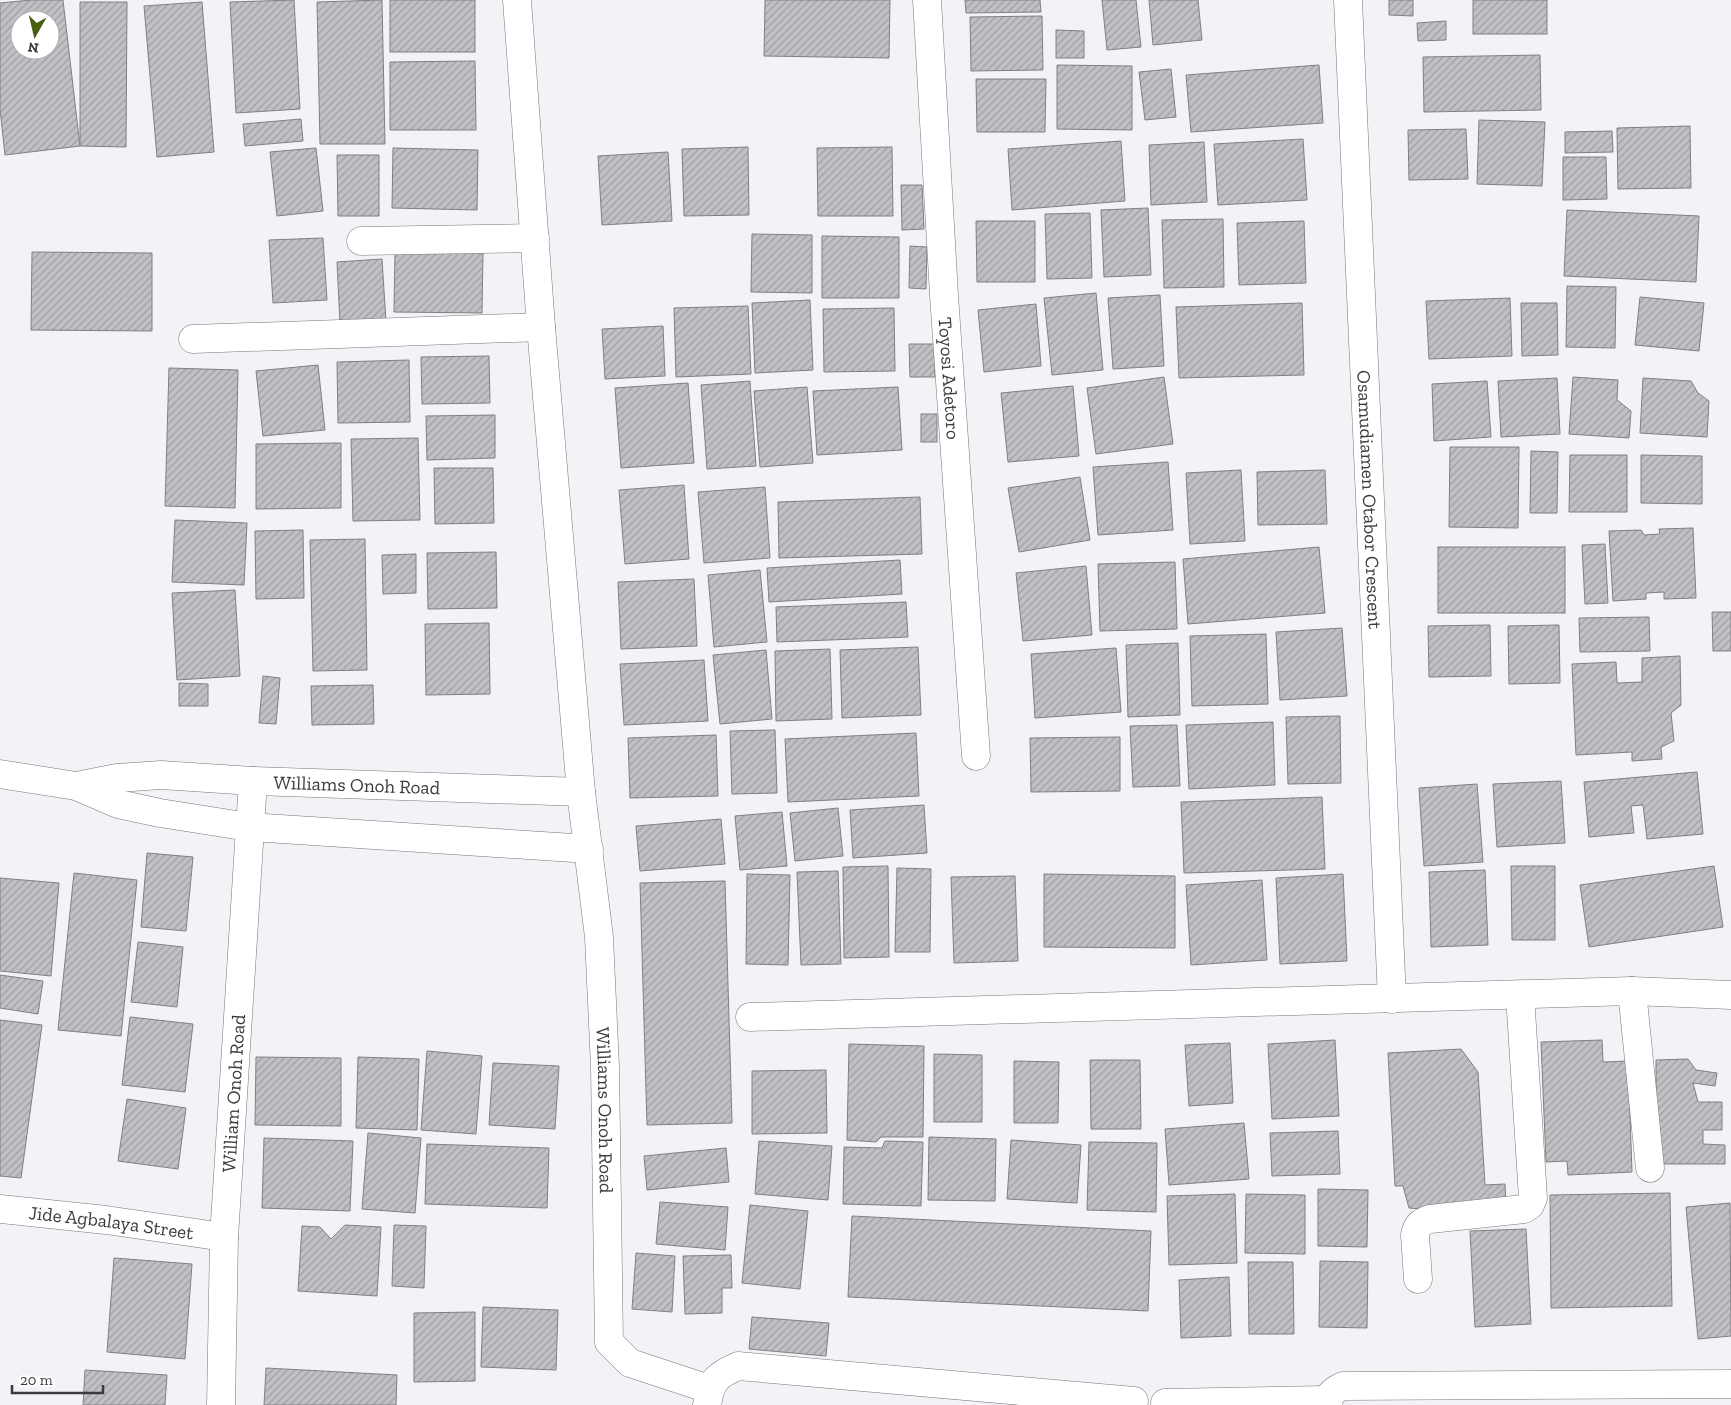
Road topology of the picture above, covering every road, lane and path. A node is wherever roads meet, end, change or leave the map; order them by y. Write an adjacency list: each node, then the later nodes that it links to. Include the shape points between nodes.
1 (517, 0): 4 (street)
2 (927, 0): 8 (street, Toyosi Adetoro)
3 (1348, 0): 18 (street, Osamudiamen Otabor Crescent)
4 (535, 238): 5 (street); 6 (street)
5 (360, 241)
6 (541, 327): 7 (street); 12 (street)
7 (193, 339)
8 (976, 756)
9 (0, 774): 11 (street, Williams Onoh Road)
10 (253, 781): 11 (street, Williams Onoh Road, via 161,775 117,778); 12 (street, Williams Onoh Road); 13 (street, William Onoh Road)
11 (76, 786): 13 (street, Williams Onoh Road, via 118,804)
12 (581, 792): 14 (street, Williams Onoh Road)
13 (249, 827): 14 (street, Williams Onoh Road); 22 (street, William Onoh Road)
14 (589, 849): 25 (street, Williams Onoh Road, via 599,937 605,1067 609,1342 630,1363)
15 (1632, 991): 16 (street); 17 (street); 20 (street)
16 (1520, 995): 18 (street); 23 (street, via 1533,1198 1524,1209 1430,1219 1420,1223 1415,1235)
17 (1731, 996)
18 (1392, 999): 19 (street)
19 (750, 1017)
20 (1650, 1168)
21 (0, 1209): 22 (street, Jide Agbalaya Street)
22 (224, 1237): 29 (street, William Onoh Road)
23 (1418, 1279)
24 (1731, 1384): 28 (street, via 1343,1386 1333,1391)
25 (708, 1397): 26 (street, via 719,1374 738,1366)
26 (1134, 1401)
27 (1165, 1403): 28 (street)
28 (1328, 1403)
29 (221, 1405)

